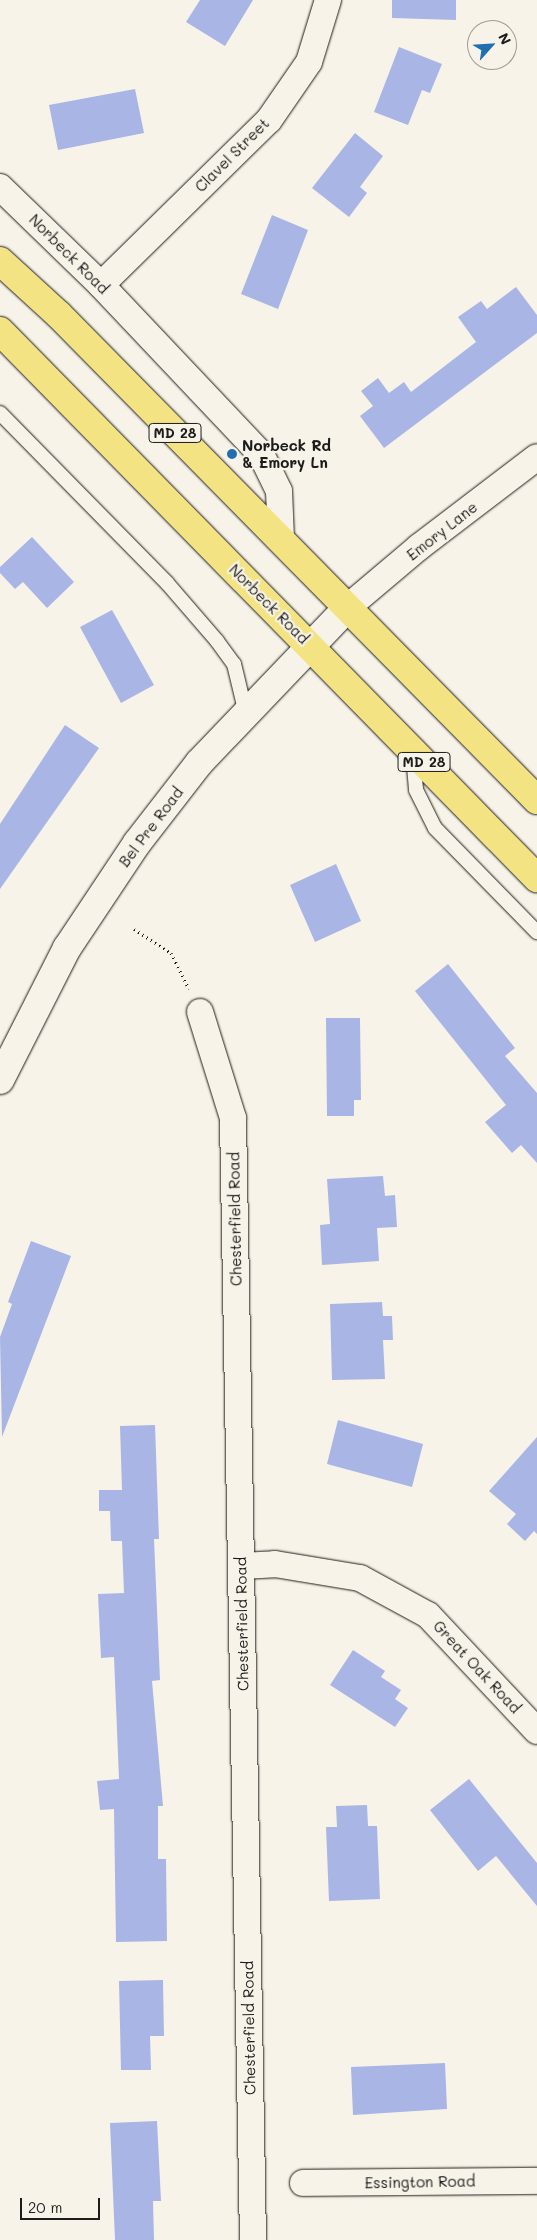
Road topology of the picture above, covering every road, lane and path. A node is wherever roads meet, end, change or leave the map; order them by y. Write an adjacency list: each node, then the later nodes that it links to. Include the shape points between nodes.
1 (328, 0): 4 (street, Clavel Street, via 308,62 268,120)
2 (0, 187): 4 (street, Norbeck Road)
3 (0, 261): 8 (main road, MD 28, via 59,315)
4 (101, 285): 8 (street, Norbeck Road, via 261,454 279,492)
5 (0, 331): 10 (main road, Norbeck Road / MD 28)
6 (0, 413): 11 (lane, via 168,583 217,641 234,664)
7 (537, 457): 9 (street, Emory Lane)
8 (281, 539): 9 (main road, MD 28)
9 (348, 607): 10 (main road, Bel Pre Road); 13 (main road, MD 28)
10 (311, 647): 11 (main road, Bel Pre Road); 12 (main road, Norbeck Road / MD 28)
11 (246, 714): 18 (main road, Bel Pre Road, via 199,763 126,860 67,948)
12 (413, 752): 14 (main road, Norbeck Road / MD 28); 16 (lane, via 416,790 426,816)
13 (537, 800)
14 (537, 878)
15 (134, 929): 17 (path, via 171,953)
16 (537, 932)
17 (200, 1012): 19 (street, Chesterfield Road, via 233,1118)
18 (0, 1080)
19 (241, 1566): 20 (street, Great Oak Road, via 276,1564 360,1578 428,1615); 23 (street, Chesterfield Road)
20 (537, 1731)
21 (537, 2181): 22 (street, Essington Road)
22 (303, 2183)
23 (253, 2240)

